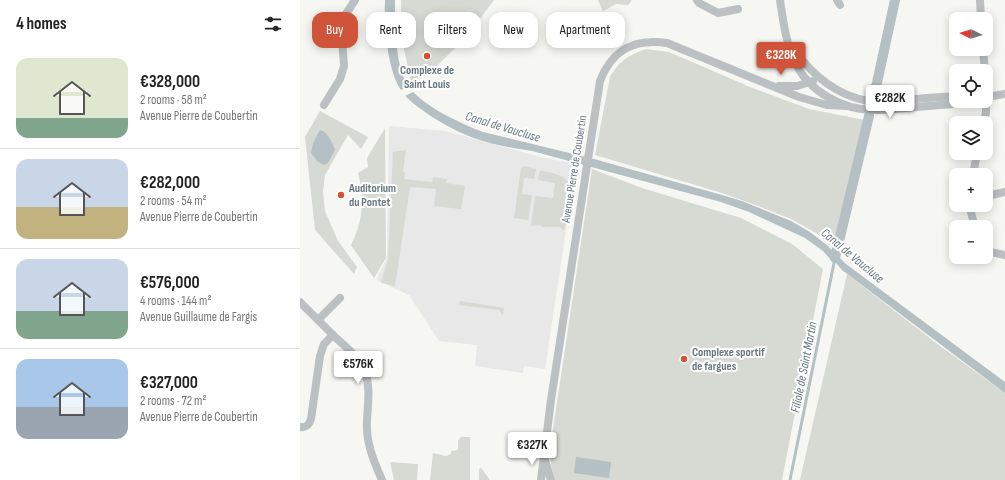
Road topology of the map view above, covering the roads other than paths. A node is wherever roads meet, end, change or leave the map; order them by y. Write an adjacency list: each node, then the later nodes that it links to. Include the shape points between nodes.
1 (355, 0): 18 (street, via 341,26 344,66 342,73)
2 (697, 0): 5 (street, via 699,4 718,13)
3 (780, 0): 7 (street)
4 (980, 0): 6 (street)
5 (738, 9)
6 (981, 12)
7 (788, 40): 8 (street); 9 (street)
8 (800, 72): 9 (street); 11 (street, via 799,81)
9 (814, 83): 11 (street, Avenue Pierre de Coubertin); 14 (street, via 812,94); 19 (street, Avenue Pierre de Coubertin, via 833,87 853,97); 20 (street, Avenue Pierre de Coubertin, via 826,96)
10 (769, 84): 11 (street, Avenue Pierre de Coubertin); 14 (street, Avenue Pierre de Coubertin); 30 (street, Avenue Pierre de Coubertin, via 661,42 642,42 629,46 607,66 600,81 591,136)
11 (793, 87)
12 (1005, 94): 13 (street)
13 (993, 96)
14 (799, 97): 20 (street, Avenue Pierre de Coubertin, via 827,105)
15 (949, 99): 16 (street, Avenue Pierre de Coubertin)
16 (944, 101): 17 (street, Avenue Pierre de Coubertin); 19 (street, Avenue Pierre de Coubertin)
17 (949, 101)
18 (324, 105)
19 (882, 105): 20 (street, Avenue Pierre de Coubertin, via 874,110)
20 (847, 106)
21 (1005, 192): 22 (street)
22 (993, 195)
23 (993, 252): 24 (street)
24 (1005, 255)
25 (340, 298): 27 (street)
26 (300, 302): 27 (street)
27 (318, 320): 28 (street)
28 (333, 335): 29 (street, via 321,349 311,419 306,427); 31 (street, via 356,357 368,382 367,430 372,457)
29 (300, 427)
30 (544, 454): 32 (street, Avenue Pierre de Coubertin); 33 (street, Avenue Pierre de Coubertin)
31 (382, 480)
32 (540, 480)
33 (551, 480)

